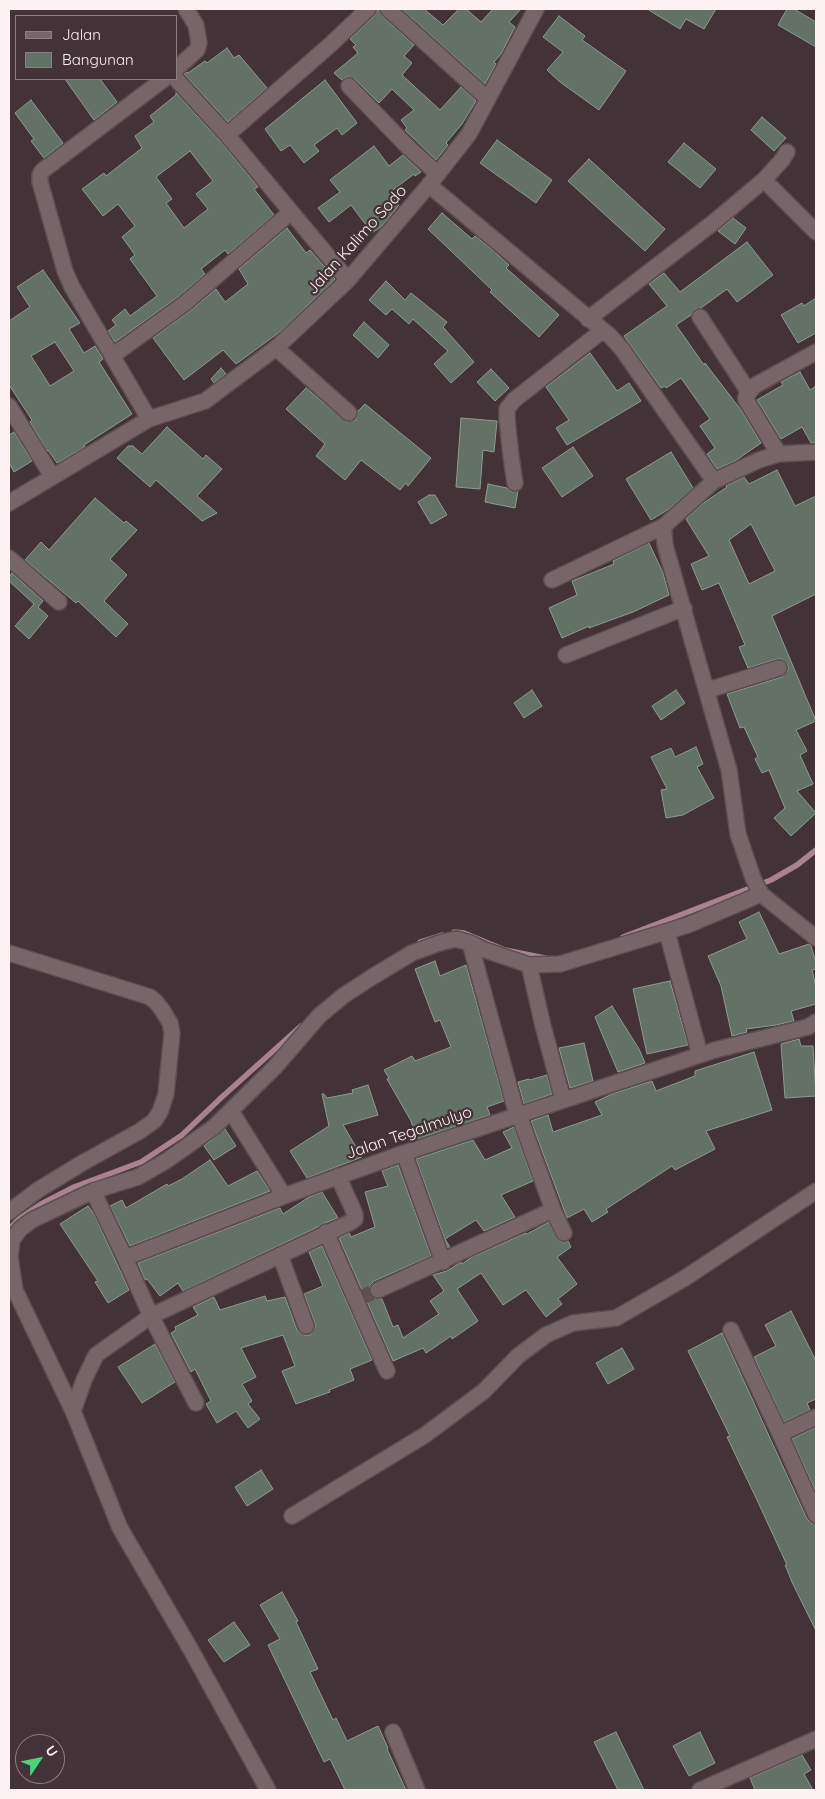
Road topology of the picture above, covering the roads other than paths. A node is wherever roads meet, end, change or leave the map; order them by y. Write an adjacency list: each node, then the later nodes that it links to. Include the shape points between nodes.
1 (186, 9): 5 (street, via 196,25 199,43)
2 (368, 9): 10 (street)
3 (388, 9): 9 (street)
4 (529, 12): 9 (street, Jalan Kalimo Sodo)
5 (178, 67)
6 (163, 80): 22 (street, via 40,175 65,271)
7 (177, 80): 10 (street)
8 (350, 86): 12 (street)
9 (488, 99): 12 (street, Jalan Kalimo Sodo, via 469,134)
10 (227, 134): 14 (street)
11 (786, 152): 13 (street)
12 (434, 179): 16 (street, Jalan Kalimo Sodo); 18 (street)
13 (764, 180): 15 (street); 18 (street)
14 (291, 212): 16 (street); 22 (street, via 184,304)
15 (816, 232)
16 (348, 280): 20 (street, Jalan Kalimo Sodo)
17 (700, 317): 23 (street)
18 (588, 319): 19 (street)
19 (606, 333): 30 (street, via 622,349); 31 (street, via 514,400 507,409)
20 (276, 348): 25 (street); 26 (street, Jalan Kalimo Sodo, via 205,400)
21 (816, 352): 23 (street)
22 (112, 356): 26 (street)
23 (748, 391): 28 (street, via 746,400)
24 (9, 406): 29 (street)
25 (349, 413)
26 (148, 419): 29 (street, Jalan Kalimo Sodo)
27 (816, 452): 28 (street)
28 (779, 454): 30 (street)
29 (52, 476): 32 (street, Jalan Kalimo Sodo)
30 (714, 481): 33 (street)
31 (516, 483)
32 (9, 503)
33 (664, 526): 35 (street); 37 (street, via 664,539)
34 (9, 558): 36 (street)
35 (552, 580)
36 (59, 602)
37 (684, 608): 38 (street); 40 (street)
38 (566, 655)
39 (778, 668): 40 (street)
40 (708, 690): 41 (street, via 730,770 738,834)
41 (757, 887): 42 (street, via 688,925); 43 (street)
42 (667, 932): 46 (street, via 560,964); 48 (street)
43 (816, 938)
44 (470, 943): 46 (street); 50 (street, via 456,939 412,953 343,996 319,1016 275,1068); 51 (street)
45 (9, 953): 58 (street, via 150,997 163,1011 172,1033 166,1094 154,1121 38,1190)
46 (529, 965): 49 (street)
47 (816, 1022): 48 (street, Jalan Tegalmulyo, via 808,1027)
48 (700, 1055): 49 (street, Jalan Tegalmulyo)
49 (563, 1100): 51 (street, Jalan Tegalmulyo)
50 (231, 1111): 54 (street, via 214,1127 152,1169 138,1177); 56 (street)
51 (518, 1115): 52 (street, Jalan Tegalmulyo); 57 (street)
52 (404, 1153): 53 (street, Jalan Tegalmulyo); 64 (street)
53 (338, 1176): 56 (street); 59 (street, Jalan Tegalmulyo, via 355,1219)
54 (93, 1191): 62 (street, via 20,1229 12,1240); 63 (street)
55 (816, 1191): 75 (street, via 684,1278 616,1318 574,1323 546,1335 518,1356 484,1391 424,1435)
56 (284, 1196): 63 (street)
57 (553, 1210): 60 (street); 64 (street)
58 (9, 1212)
59 (326, 1232): 61 (street, Jalan Tegalmulyo); 69 (street)
60 (564, 1233)
61 (280, 1254): 66 (street, Jalan Tegalmulyo); 67 (street)
62 (9, 1256): 71 (street, via 15,1290)
63 (125, 1258): 66 (street)
64 (442, 1262): 65 (street)
65 (378, 1290)
66 (151, 1316): 70 (street); 71 (street, Jalan Tegalmulyo, via 96,1355)
67 (306, 1326)
68 (731, 1330): 73 (street)
69 (387, 1371)
70 (196, 1403)
71 (73, 1411): 78 (street, via 120,1528)
72 (816, 1417): 73 (street)
73 (780, 1434): 74 (street)
74 (816, 1515)
75 (292, 1516)
76 (393, 1732): 79 (street)
77 (816, 1740): 80 (street)
78 (268, 1790)
79 (417, 1790)
80 (700, 1790)

